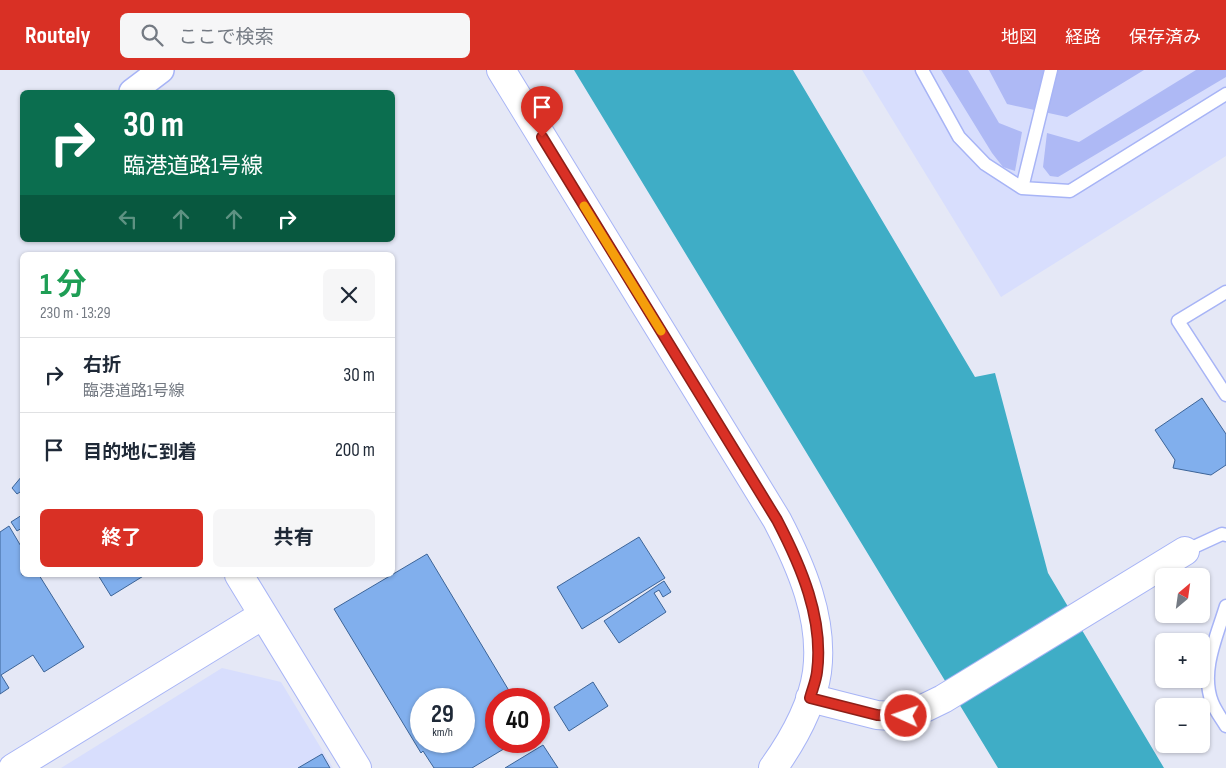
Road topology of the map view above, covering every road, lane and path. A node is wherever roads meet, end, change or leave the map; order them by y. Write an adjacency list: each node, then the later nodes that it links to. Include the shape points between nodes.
1 (161, 70): 5 (street)
2 (501, 70): 15 (street, via 793,551 804,579 817,644 817,672)
3 (922, 70): 7 (lane, via 959,137 985,164)
4 (1051, 70): 7 (lane)
5 (135, 90)
6 (1226, 94): 7 (lane, via 1070,191)
7 (1022, 188)
8 (1226, 292): 9 (lane, via 1178,321)
9 (1226, 395)
10 (1225, 534): 11 (lane)
11 (1185, 551): 15 (street, via 943,699 906,716 877,715)
12 (240, 577): 14 (street)
13 (1226, 606): 16 (lane, via 1208,668 1212,703)
14 (263, 615): 17 (street); 18 (street)
15 (810, 698): 19 (street, via 791,742)
16 (1226, 726)
17 (13, 768)
18 (357, 768)
19 (773, 768)

